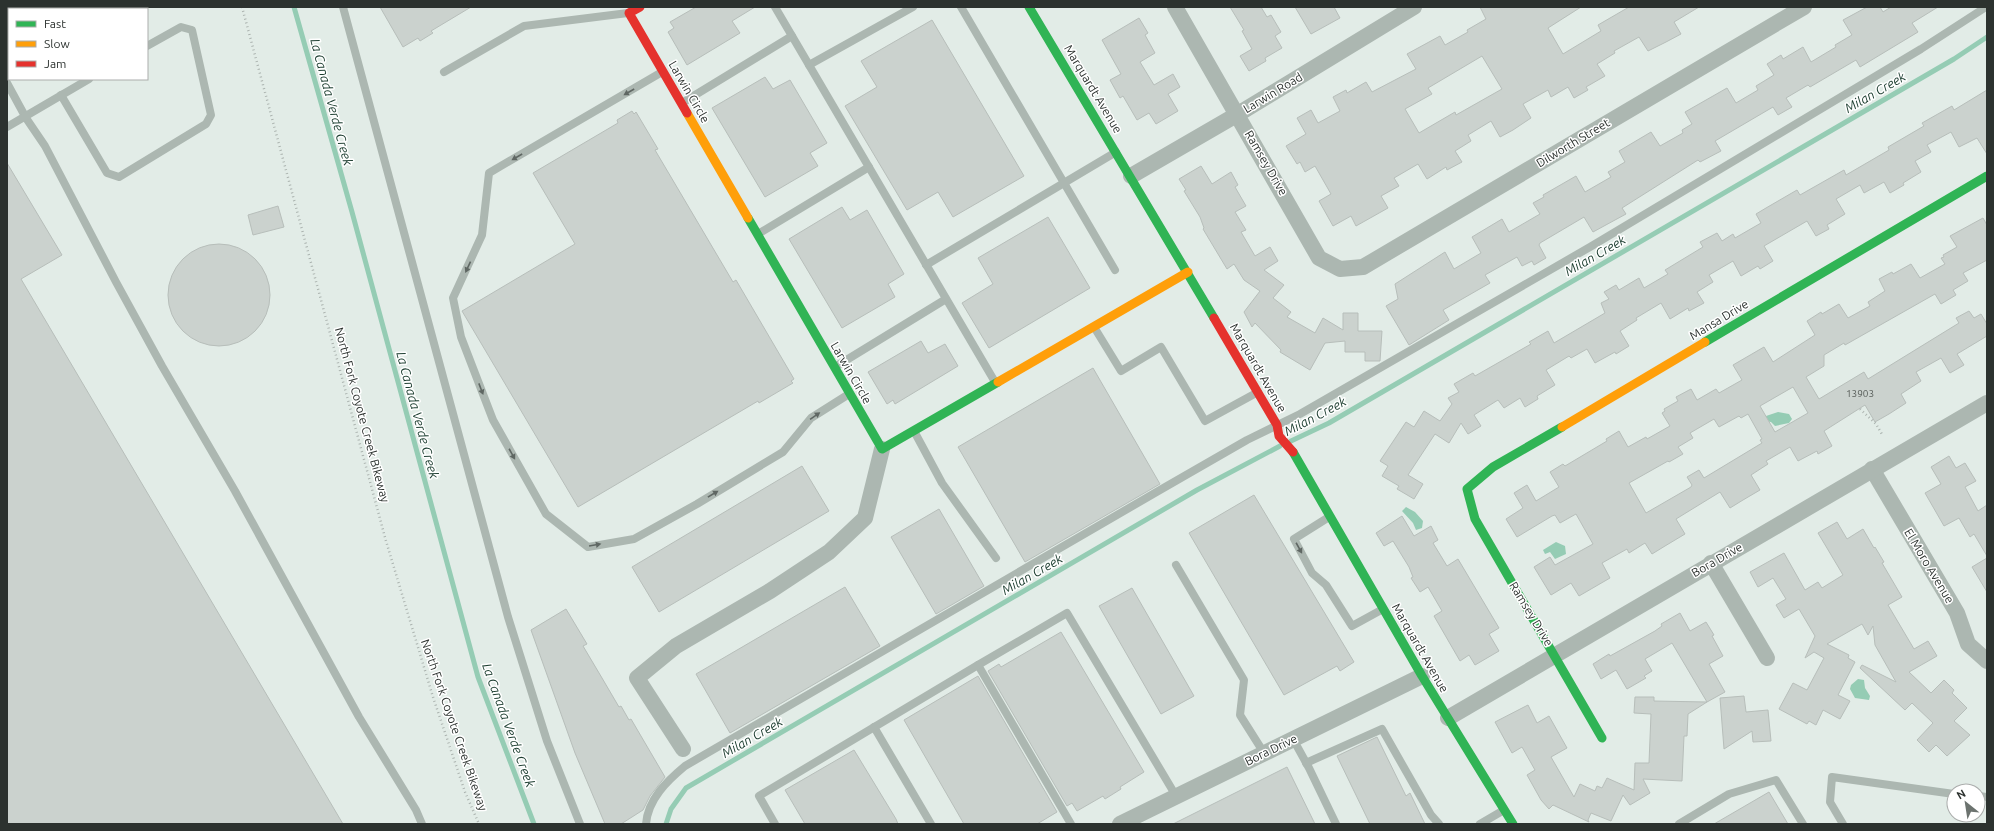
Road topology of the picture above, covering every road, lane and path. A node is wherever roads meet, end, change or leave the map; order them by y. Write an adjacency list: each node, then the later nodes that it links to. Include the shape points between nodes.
1 (242, 7): 70 (path, North Fork Coyote Creek Bikeway, via 386,541 433,697 465,792)
2 (342, 7): 71 (lane, via 508,617 547,740)
3 (640, 7): 12 (street)
4 (775, 7): 13 (lane)
5 (913, 7): 15 (lane)
6 (961, 7): 29 (lane)
7 (1029, 7): 25 (street, Marquardt Avenue)
8 (1175, 7): 22 (street, Ramsey Drive)
9 (1804, 7): 32 (street, Dilworth Street, via 1363,267)
10 (1986, 7): 43 (lane, via 1921,49 1590,247)
11 (1404, 10): 22 (street, Larwin Road)
12 (629, 13): 16 (lane, via 524,26); 17 (street, Larwin Circle)
13 (792, 36): 15 (lane); 21 (lane)
14 (148, 45): 20 (lane, via 181,27 192,30 212,115 206,124 119,177 108,173)
15 (810, 66): 26 (lane)
16 (444, 72)
17 (663, 72): 21 (street, Larwin Circle); 40 (lane, one-way to 40, via 489,173 482,235 453,298 461,337 493,420 546,514 588,546 634,539 783,452 811,418)
18 (87, 80): 20 (lane)
19 (7, 83): 23 (lane)
20 (61, 95): 23 (lane)
21 (681, 104): 30 (street, Larwin Circle)
22 (1238, 114): 27 (street, Larwin Road); 32 (street, Ramsey Drive, via 1319,258)
23 (26, 118): 24 (lane); 69 (lane, via 45,146 162,366)
24 (7, 127)
25 (1117, 152): 27 (street, Marquardt Avenue); 29 (lane)
26 (869, 167): 30 (lane); 31 (lane)
27 (1131, 176): 34 (street, Marquardt Avenue)
28 (1987, 176): 48 (street, Mansa Drive, via 1493,468)
29 (1063, 184): 31 (lane); 33 (lane)
30 (757, 234): 37 (street, Larwin Circle)
31 (926, 265): 35 (lane)
32 (1340, 269)
33 (1115, 270)
34 (1188, 272): 36 (street); 39 (street, Marquardt Avenue)
35 (946, 299): 37 (lane); 38 (lane)
36 (1093, 327): 38 (street); 39 (lane, via 1121,371 1161,348 1205,421)
37 (834, 367): 40 (street, Larwin Circle)
38 (996, 383): 44 (street)
39 (1258, 392): 43 (street, Marquardt Avenue)
40 (850, 394): 46 (street, Larwin Circle)
41 (1987, 403): 47 (street, Bora Drive)
42 (1860, 409): 45 (path, via 1876,424)
43 (1277, 425): 49 (street, Marquardt Avenue, via 1279,436 1293,452); 72 (lane, via 1160,490 685,766 666,781 654,798)
44 (913, 430): 46 (street); 50 (lane, via 942,482)
45 (1883, 436)
46 (882, 449): 63 (street, via 865,518 829,552 770,591 676,646 637,678)
47 (1872, 469): 51 (street, Bora Drive); 56 (street, El Moro Avenue, via 1957,613 1968,644)
48 (1467, 489): 54 (street, Ramsey Drive, via 1475,519)
49 (1330, 516): 53 (street, Marquardt Avenue); 53 (lane, one-way to 53, via 1294,539 1312,573 1326,585 1352,626)
50 (996, 558)
51 (1711, 563): 54 (street, Bora Drive); 55 (street)
52 (1176, 565): 64 (lane, via 1244,680 1240,715)
53 (1383, 609): 58 (street, Marquardt Avenue)
54 (1556, 655): 59 (street, Bora Drive); 61 (street, Ramsey Drive)
55 (1767, 658)
56 (1987, 661)
57 (978, 665): 60 (lane); 67 (lane, via 1068,613); 75 (lane)
58 (1422, 676): 59 (street, Marquardt Avenue); 62 (street, Bora Drive)
59 (1448, 718): 68 (street, Marquardt Avenue)
60 (874, 727): 73 (lane, via 759,796); 74 (lane)
61 (1602, 738)
62 (1293, 739): 64 (street, Bora Drive); 65 (lane)
63 (683, 749)
64 (1264, 753): 67 (street, Bora Drive)
65 (1306, 763): 77 (lane); 78 (lane, via 1382,729 1431,815)
66 (1946, 793): 83 (lane, via 1832,778 1830,802)
67 (1176, 796): 76 (street, Bora Drive)
68 (1505, 810): 79 (lane); 80 (street, Marquardt Avenue)
69 (422, 824)
70 (479, 824)
71 (580, 824)
72 (646, 824)
73 (776, 824)
74 (932, 824)
75 (1071, 824)
76 (1120, 824)
77 (1336, 824)
78 (1439, 824)
79 (1480, 824)
80 (1512, 824)
81 (1679, 824): 82 (lane, via 1729,794 1776,780)
82 (1803, 824)
83 (1843, 824)

